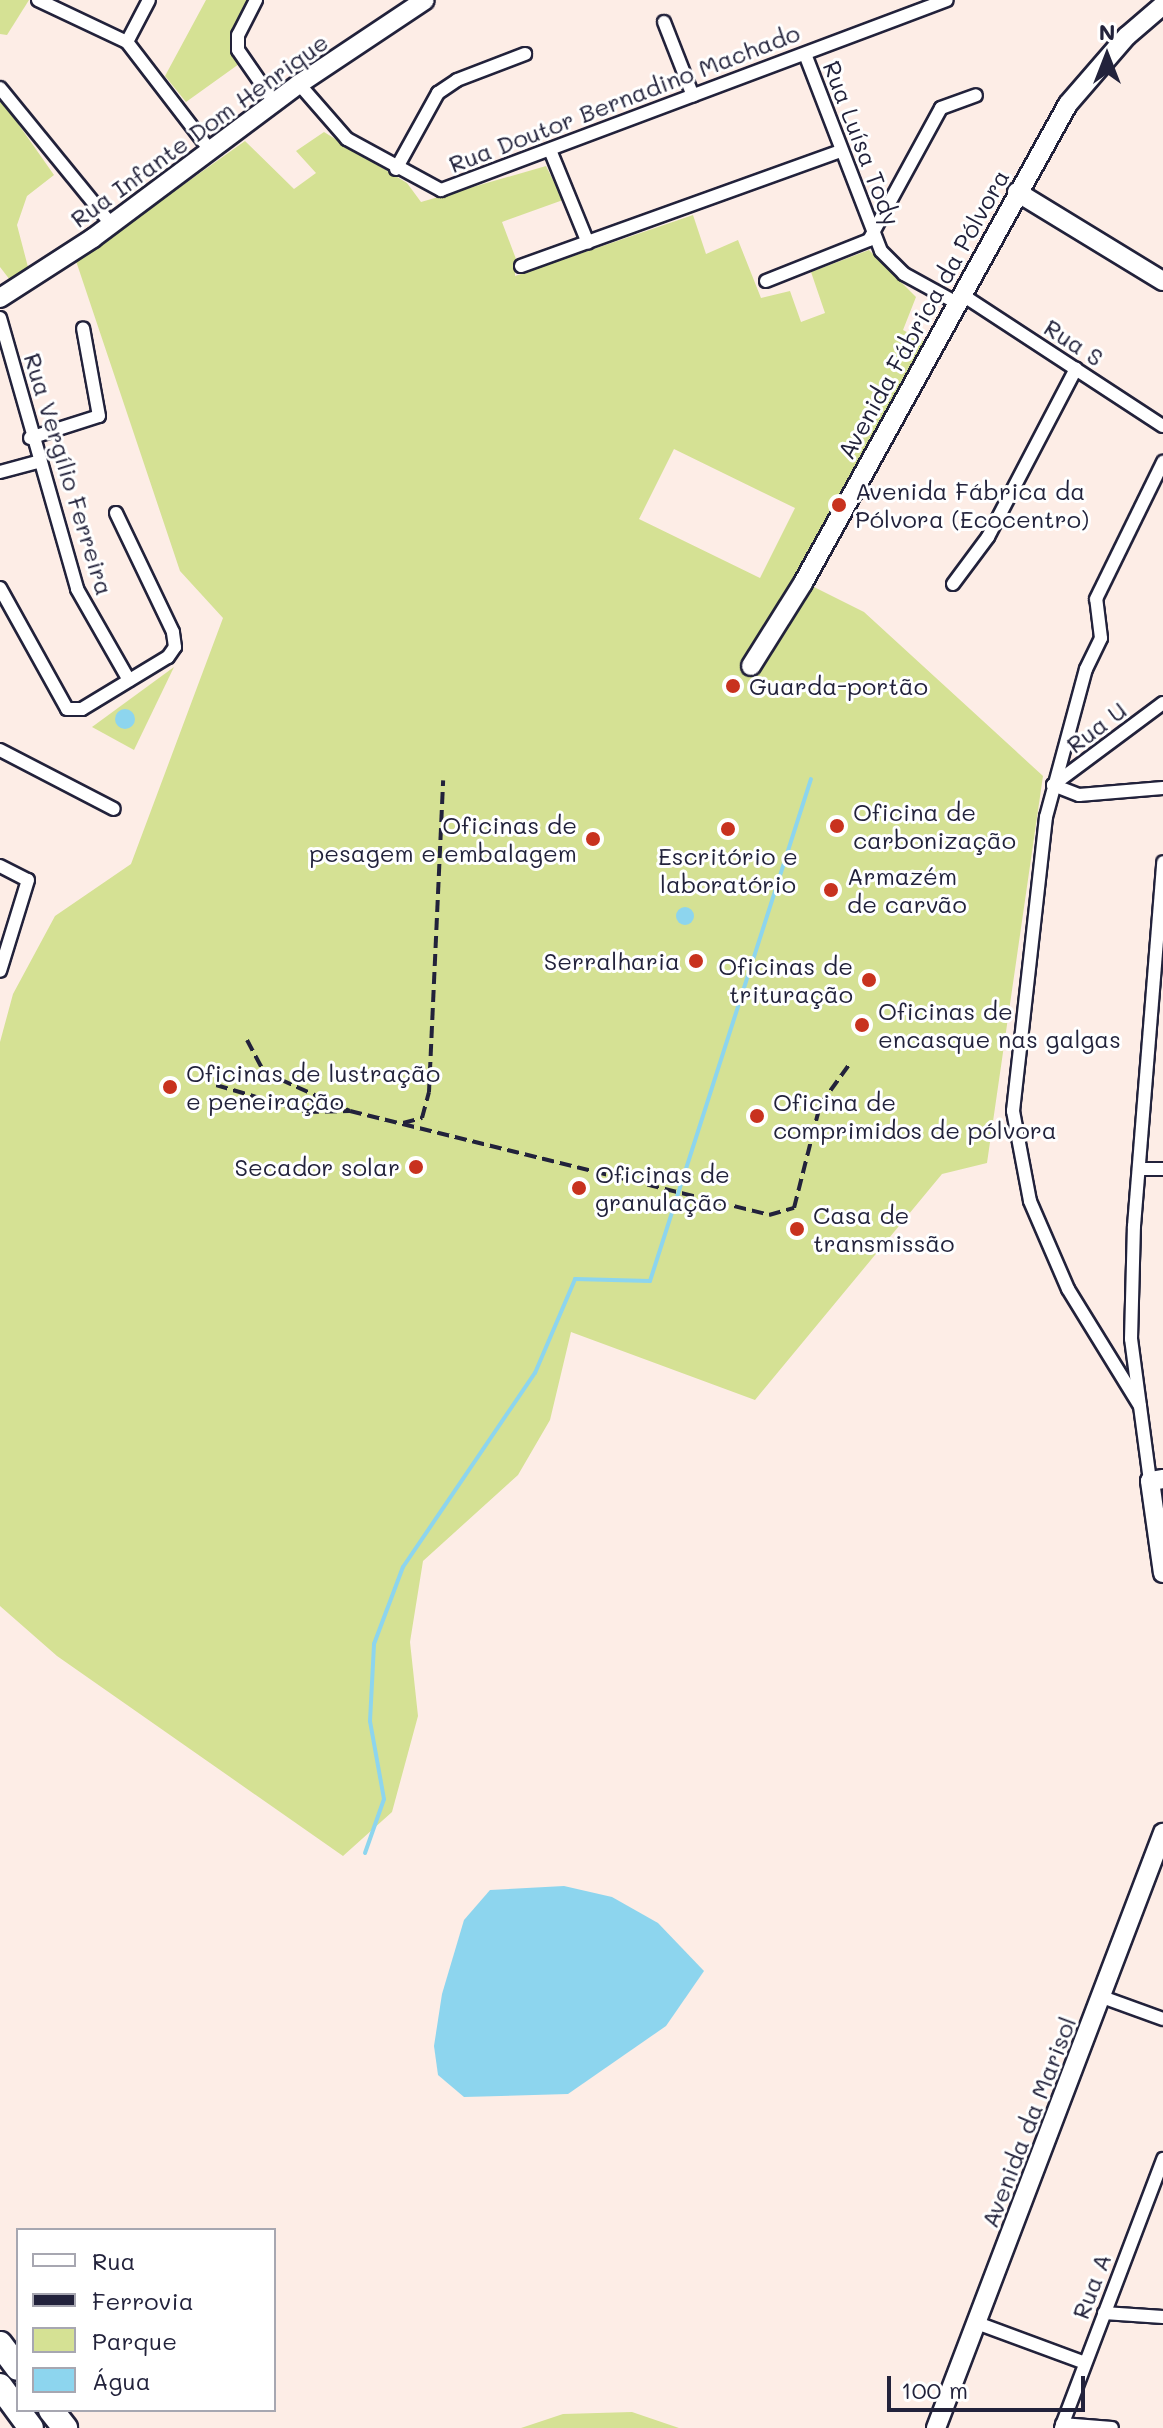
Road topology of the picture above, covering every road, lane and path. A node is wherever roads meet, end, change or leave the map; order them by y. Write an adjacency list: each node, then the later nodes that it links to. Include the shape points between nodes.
1 (38, 0): 9 (street)
2 (149, 0): 9 (street)
3 (256, 0): 16 (street, via 238,35 238,50)
4 (425, 0): 12 (street, Rua Infante Dom Henrique)
5 (947, 0): 6 (street, Rua Doutor Bernadino Machado)
6 (922, 4): 11 (street, Rua Doutor Bernadino Machado)
7 (1163, 5): 21 (street, Avenida Fábrica da Pólvora, via 1090,75)
8 (664, 22): 15 (street)
9 (127, 42): 17 (street)
10 (525, 54): 20 (street, via 457,80 438,93)
11 (805, 54): 15 (street, Rua Doutor Bernadino Machado); 19 (street, Rua Luísa Tody)
12 (299, 84): 16 (street, Rua Infante Dom Henrique); 20 (street, Rua Doutor Bernadino Machado, via 337,131)
13 (0, 88): 22 (street)
14 (976, 95): 23 (street, via 941,108)
15 (693, 96): 18 (street, Rua Doutor Bernadino Machado)
16 (274, 102): 17 (street, Rua Infante Dom Henrique)
17 (210, 150): 22 (street, Rua Infante Dom Henrique)
18 (550, 150): 20 (street, Rua Doutor Bernadino Machado, via 441,190); 24 (street)
19 (841, 151): 23 (street, Rua Luísa Tody); 24 (street)
20 (396, 169)
21 (1017, 192): 27 (street); 29 (street, Avenida Fábrica da Pólvora)
22 (111, 224): 28 (street, Rua Infante Dom Henrique)
23 (873, 235): 26 (street, via 861,246); 29 (street, Rua Luísa Tody, via 904,274)
24 (588, 243): 25 (street)
25 (521, 266)
26 (766, 281)
27 (1163, 281)
28 (0, 298)
29 (959, 298): 32 (street, Rua S); 42 (street, Avenida Fábrica da Pólvora)
30 (0, 318): 34 (street, Rua Vergílio Ferreira)
31 (83, 328): 34 (street, via 99,416)
32 (1076, 369): 33 (street, Rua S); 39 (street, via 988,537)
33 (1163, 426)
34 (30, 438): 35 (street, Rua Vergílio Ferreira)
35 (37, 462): 37 (street); 43 (street, Rua Vergílio Ferreira, via 77,589)
36 (1163, 462): 46 (street, via 1096,599 1101,638 1086,669)
37 (0, 472)
38 (116, 513): 43 (street, via 175,639 168,657)
39 (953, 584)
40 (0, 588): 41 (street)
41 (5, 611): 43 (street, via 65,708 79,710)
42 (751, 666)
43 (129, 680)
44 (1163, 703): 46 (street, Rua U)
45 (0, 750): 48 (street)
46 (1053, 785): 47 (street, via 1079,795); 54 (street, via 1015,1087 1017,1151 1030,1201 1068,1289)
47 (1163, 788)
48 (114, 809)
49 (1163, 862): 52 (street)
50 (0, 866): 51 (street, via 28,880)
51 (0, 971)
52 (1139, 1169): 53 (street); 54 (street, via 1131,1339)
53 (1163, 1169)
54 (1140, 1406): 55 (street)
55 (1157, 1480): 56 (street)
56 (1163, 1573)
57 (1163, 1833): 58 (street, Avenida da Marisol)
58 (1102, 1997): 59 (street); 65 (street, Avenida da Marisol)
59 (1163, 2019)
60 (1163, 2159): 61 (street, Rua A)
61 (1146, 2202): 62 (street); 63 (street, Rua A)
62 (1163, 2203)
63 (1104, 2313): 64 (street); 67 (street, Rua A)
64 (1163, 2317)
65 (977, 2323): 67 (street); 72 (street, Avenida da Marisol)
66 (0, 2344): 68 (highway)
67 (1085, 2363): 70 (street, Rua A)
68 (16, 2365)
69 (53, 2412): 71 (highway)
70 (1061, 2426): 73 (street)
71 (65, 2428)
72 (936, 2428)
73 (1112, 2428)

